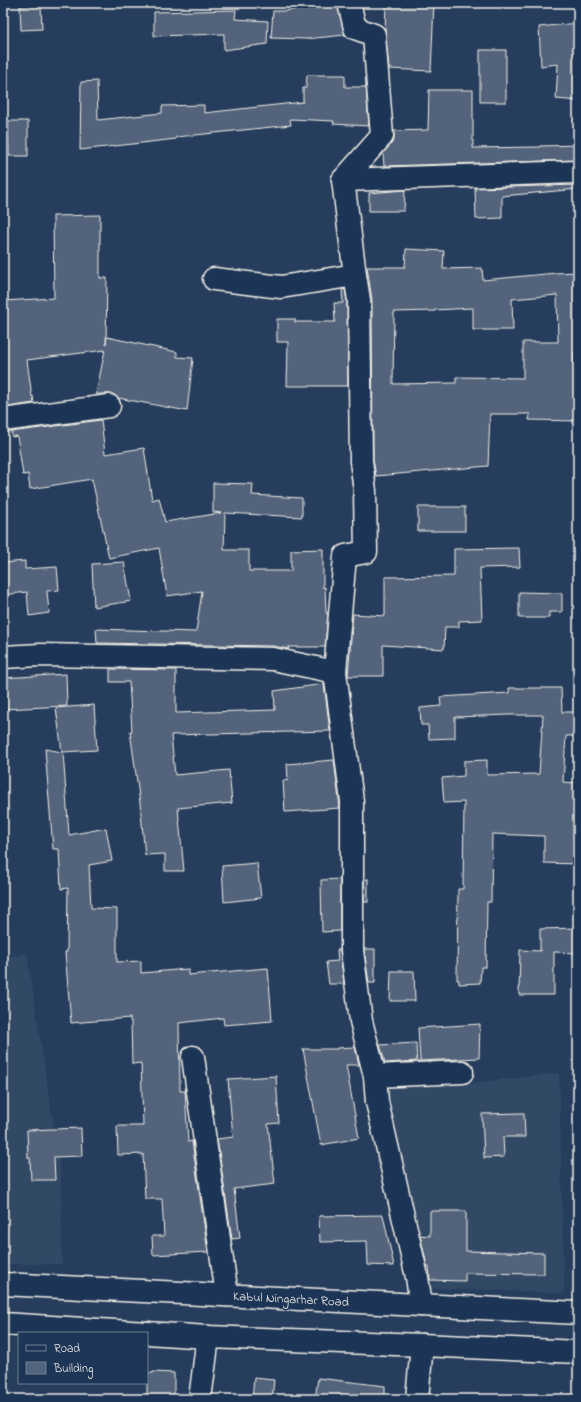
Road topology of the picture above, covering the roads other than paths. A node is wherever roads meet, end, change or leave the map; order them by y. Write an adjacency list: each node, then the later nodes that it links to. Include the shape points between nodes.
1 (349, 3): 3 (main road, via 355,28 374,35 382,136)
2 (578, 172): 3 (main road)
3 (343, 180): 4 (main road)
4 (355, 275): 5 (main road, via 281,287); 9 (main road, via 359,300 361,461 365,492 366,552 344,556)
5 (214, 279)
6 (109, 406): 7 (main road)
7 (3, 420)
8 (3, 658): 9 (main road, via 40,655 273,659)
9 (336, 672): 12 (main road, via 352,801 352,950 361,1021)
10 (193, 1057): 14 (main road)
11 (462, 1072): 12 (main road)
12 (375, 1076): 15 (main road, via 377,1102 417,1277)
13 (3, 1284): 14 (main road, Kabul Ningarhar Road)
14 (227, 1295): 15 (main road, Kabul Ningarhar Road)
15 (421, 1305): 16 (main road, Kabul Ningarhar Road)
16 (578, 1313)
17 (3, 1324): 18 (main road)
18 (131, 1332)
19 (148, 1333): 20 (main road)
20 (208, 1337): 21 (main road); 23 (main road)
21 (422, 1344): 22 (main road); 24 (main road)
22 (578, 1352)
23 (200, 1399)
24 (417, 1399)

